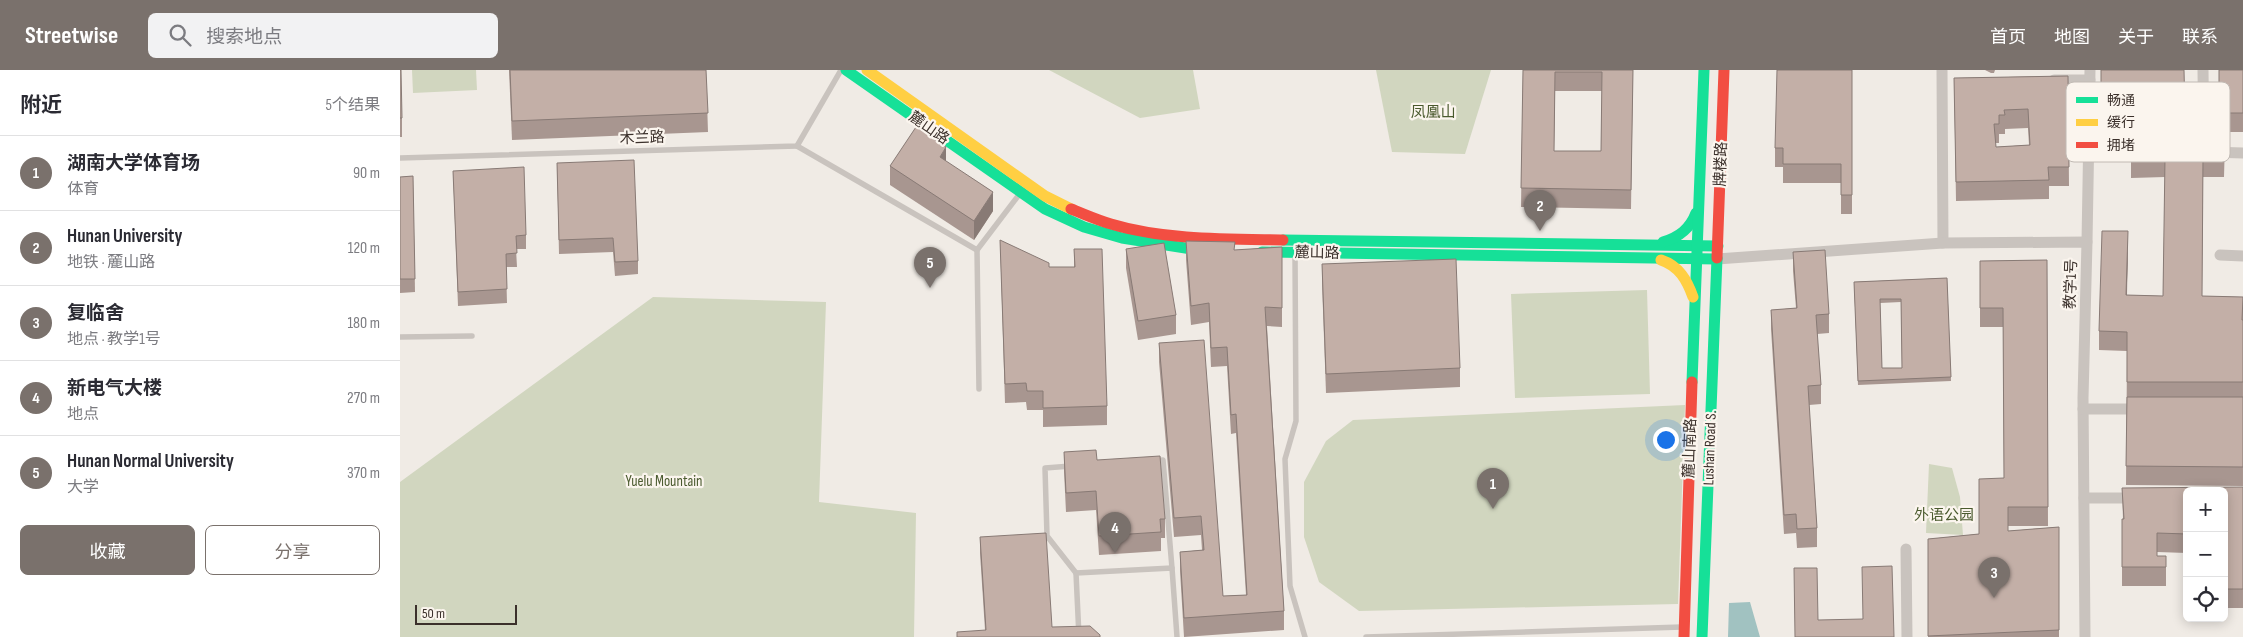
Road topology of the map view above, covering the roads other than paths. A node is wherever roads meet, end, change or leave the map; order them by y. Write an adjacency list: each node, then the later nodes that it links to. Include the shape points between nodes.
1 (841, 70): 9 (lane)
2 (846, 70): 14 (main road, 麓山路)
3 (867, 70): 18 (main road, 麓山路, via 1045,196 1088,216 1132,229 1210,239)
4 (1704, 70): 15 (main road, 牌楼路)
5 (1724, 70): 20 (main road, 牌楼路)
6 (2090, 75): 8 (street)
7 (1946, 77): 17 (street)
8 (2041, 80)
9 (797, 146): 12 (lane, 木兰路); 21 (lane)
10 (2230, 153): 11 (street)
11 (2243, 153)
12 (400, 158)
13 (2088, 162): 16 (street)
14 (1021, 192): 21 (lane); 22 (main road, 麓山路, via 1045,209 1122,240)
15 (1698, 207): 18 (main road, via 1682,235); 19 (main road, 牌楼路)
16 (2087, 242): 17 (street, 教学1号); 34 (street, 教学1号)
17 (1943, 243): 29 (street, 教学1号)
18 (1653, 245): 19 (main road, 麓山路)
19 (1696, 246): 20 (main road, 麓山路); 28 (main road, 牌楼路)
20 (1718, 246): 29 (main road, 牌楼路)
21 (977, 250): 33 (lane)
22 (1220, 252)
23 (1248, 252): 24 (main road, 麓山路)
24 (1295, 253): 27 (main road, 麓山路); 46 (lane, via 1296,421 1285,459 1290,586)
25 (2220, 255): 26 (street)
26 (2243, 256)
27 (1652, 257): 28 (main road, 麓山路); 30 (main road, via 1677,268)
28 (1696, 258): 29 (main road, 麓山路); 30 (main road, 麓山南路)
29 (1717, 259): 48 (main road, Lushan Road S.)
30 (1695, 301): 43 (main road, 麓山南路)
31 (472, 336): 32 (lane)
32 (400, 337)
33 (979, 389)
34 (2083, 409): 35 (street); 38 (street, 教学1号)
35 (2153, 409)
36 (1143, 462): 41 (lane, via 1163,460)
37 (1074, 466): 42 (lane, via 1044,468 1047,536)
38 (2084, 498): 39 (street); 50 (street, 教学1号)
39 (2149, 498)
40 (1906, 549): 49 (street)
41 (1172, 568): 42 (lane); 45 (lane)
42 (1076, 573): 44 (lane)
43 (1684, 632): 47 (lane)
44 (1079, 637)
45 (1177, 637)
46 (1305, 637)
47 (1366, 637)
48 (1702, 637)
49 (1907, 637)
50 (2085, 637)

